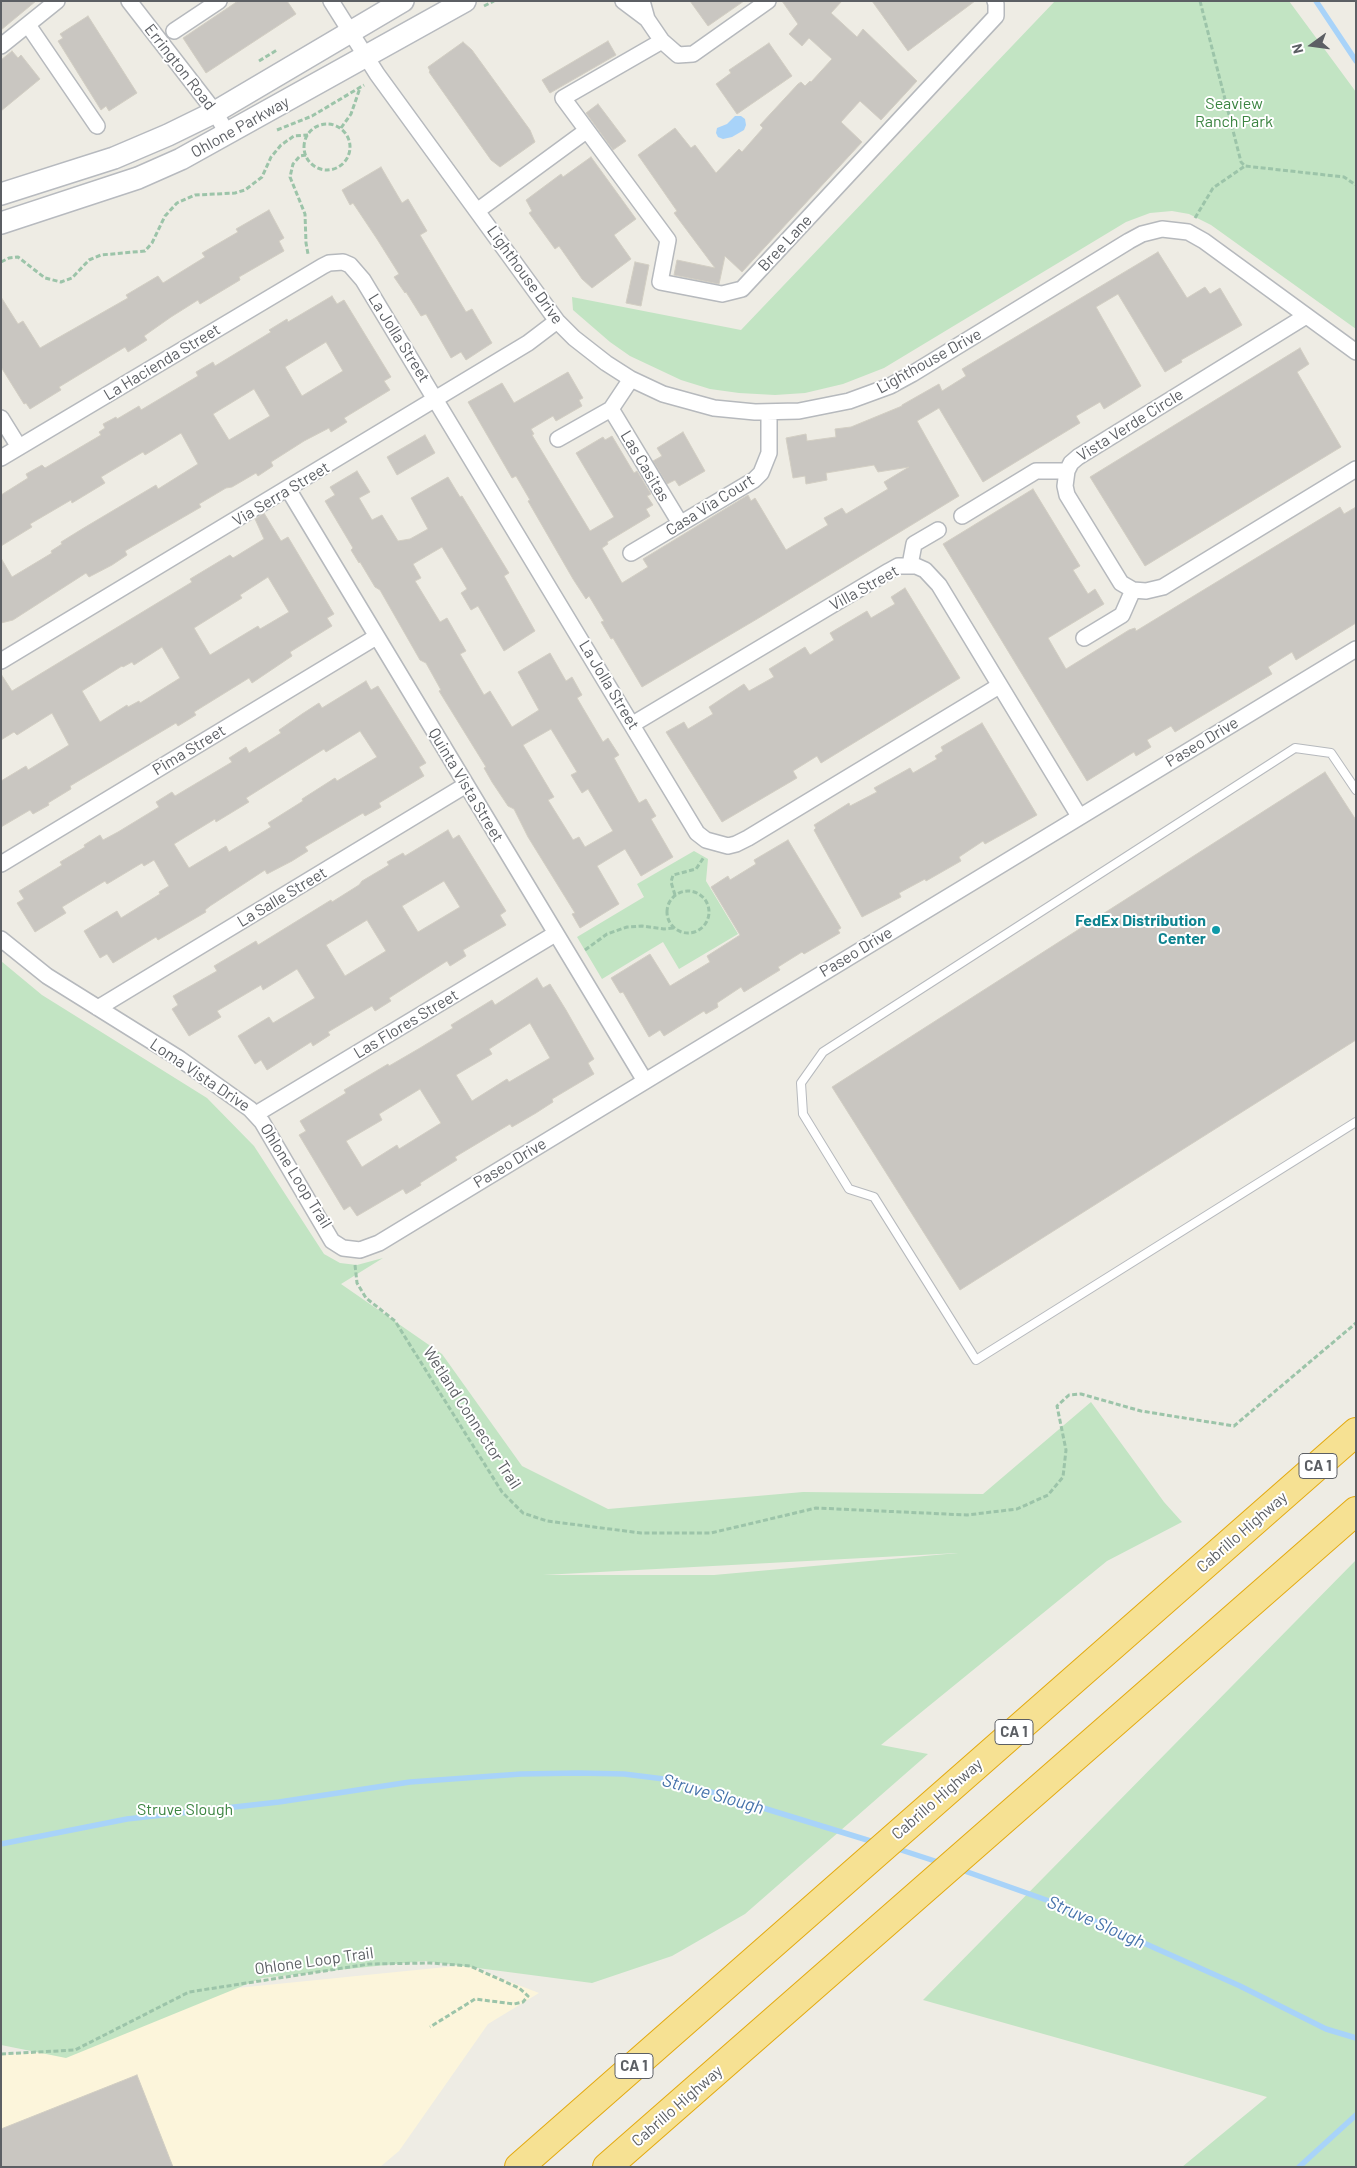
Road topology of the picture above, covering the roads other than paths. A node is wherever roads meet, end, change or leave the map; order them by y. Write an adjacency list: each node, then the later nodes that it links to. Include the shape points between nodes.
1 (57, 1): 12 (street)
2 (130, 1): 18 (street, Errington Road)
3 (331, 1): 14 (street, Lighthouse Drive)
4 (403, 1): 14 (street, Ohlone Parkway)
5 (465, 1): 17 (street, Ohlone Parkway)
6 (623, 1): 11 (street)
7 (642, 1): 11 (street)
8 (768, 1): 15 (street, via 693,54 678,55)
9 (995, 1): 20 (street, Bree Lane, via 996,16 742,289 722,294 660,282 668,240)
10 (218, 2): 13 (street)
11 (647, 19): 15 (street)
12 (28, 25): 16 (street); 19 (street)
13 (174, 31)
14 (351, 32): 17 (street, Lighthouse Drive); 18 (street, Ohlone Parkway)
15 (662, 41): 20 (street, Bree Lane, via 563,98)
16 (1, 46)
17 (366, 57): 21 (street, Ohlone Parkway); 23 (street, Lighthouse Drive)
18 (215, 112): 21 (street, Errington Road); 22 (street, Ohlone Parkway, via 122,155)
19 (97, 126)
20 (586, 131): 23 (street)
21 (228, 134): 24 (street, Ohlone Parkway, via 181,160 138,178)
22 (1, 194)
23 (477, 211): 27 (street, Lighthouse Drive)
24 (1, 223)
25 (323, 266): 30 (street, La Jolla Street, via 343,262 356,271); 35 (street, La Hacienda Street)
26 (1306, 316): 28 (street, Lighthouse Drive); 32 (street, Lighthouse Drive, via 1204,241 1188,232 1162,228 1142,234 890,386 830,406); 38 (street, Vista Verde Circle, via 1078,457)
27 (557, 321): 29 (street, Lighthouse Drive, via 584,347); 30 (street, Via Serra Street, via 528,343)
28 (1356, 352)
29 (631, 379): 31 (street); 32 (street, Lighthouse Drive, via 663,394 698,404)
30 (436, 399): 39 (street, Via Serra Street); 51 (street, La Jolla Street)
31 (611, 409): 34 (street); 41 (street, Las Casitas)
32 (769, 412): 41 (street, Casa Via Court, via 769,453 761,473)
33 (1, 418): 35 (street)
34 (558, 440)
35 (19, 448): 36 (street, La Hacienda Street)
36 (1, 458)
37 (1356, 469): 45 (street, via 1162,587 1146,592)
38 (1067, 470): 40 (street, via 1036,471); 45 (street, Vista Verde Circle, via 1065,486 1072,503 1121,583)
39 (288, 489): 46 (street, Quinta Vista Street); 49 (street, Via Serra Street)
40 (962, 516)
41 (680, 523): 43 (street, Casa Via Court)
42 (938, 530): 44 (street, via 914,544)
43 (632, 553)
44 (910, 565): 50 (street, Villa Street, via 925,570 939,585); 51 (street, Villa Street, via 889,570)
45 (1133, 590): 47 (street, via 1122,615)
46 (376, 637): 52 (street, Quinta Vista Street); 55 (street, Pima Street)
47 (1084, 638)
48 (1356, 649): 54 (street, Paseo Drive)
49 (1, 661)
50 (999, 686): 51 (street, La Jolla Street, via 748,838 728,846 714,843 697,833); 54 (street, Villa Street)
51 (633, 724)
52 (466, 785): 56 (street, Quinta Vista Street); 58 (street, La Salle Street)
53 (1356, 790): 61 (lane, via 1331,753 1296,748 823,1052 801,1083 803,1114 849,1189 874,1197 976,1360)
54 (1080, 816): 59 (street, Paseo Drive)
55 (1, 864)
56 (555, 934): 59 (street, Quinta Vista Street); 60 (street, Las Flores Street)
57 (1, 939): 58 (street, Loma Vista Drive, via 33,965)
58 (98, 1008): 60 (street, Loma Vista Drive, via 180,1059)
59 (645, 1081): 62 (street, Paseo Drive, via 379,1243)
60 (256, 1114): 62 (street, Loma Vista Drive, via 327,1234 338,1245)
61 (1356, 1122)
62 (354, 1250)
63 (1356, 1432): 65 (highway, Cabrillo Highway / CA 1)
64 (1356, 1512): 66 (highway, Cabrillo Highway)
65 (519, 2167)
66 (607, 2167)

